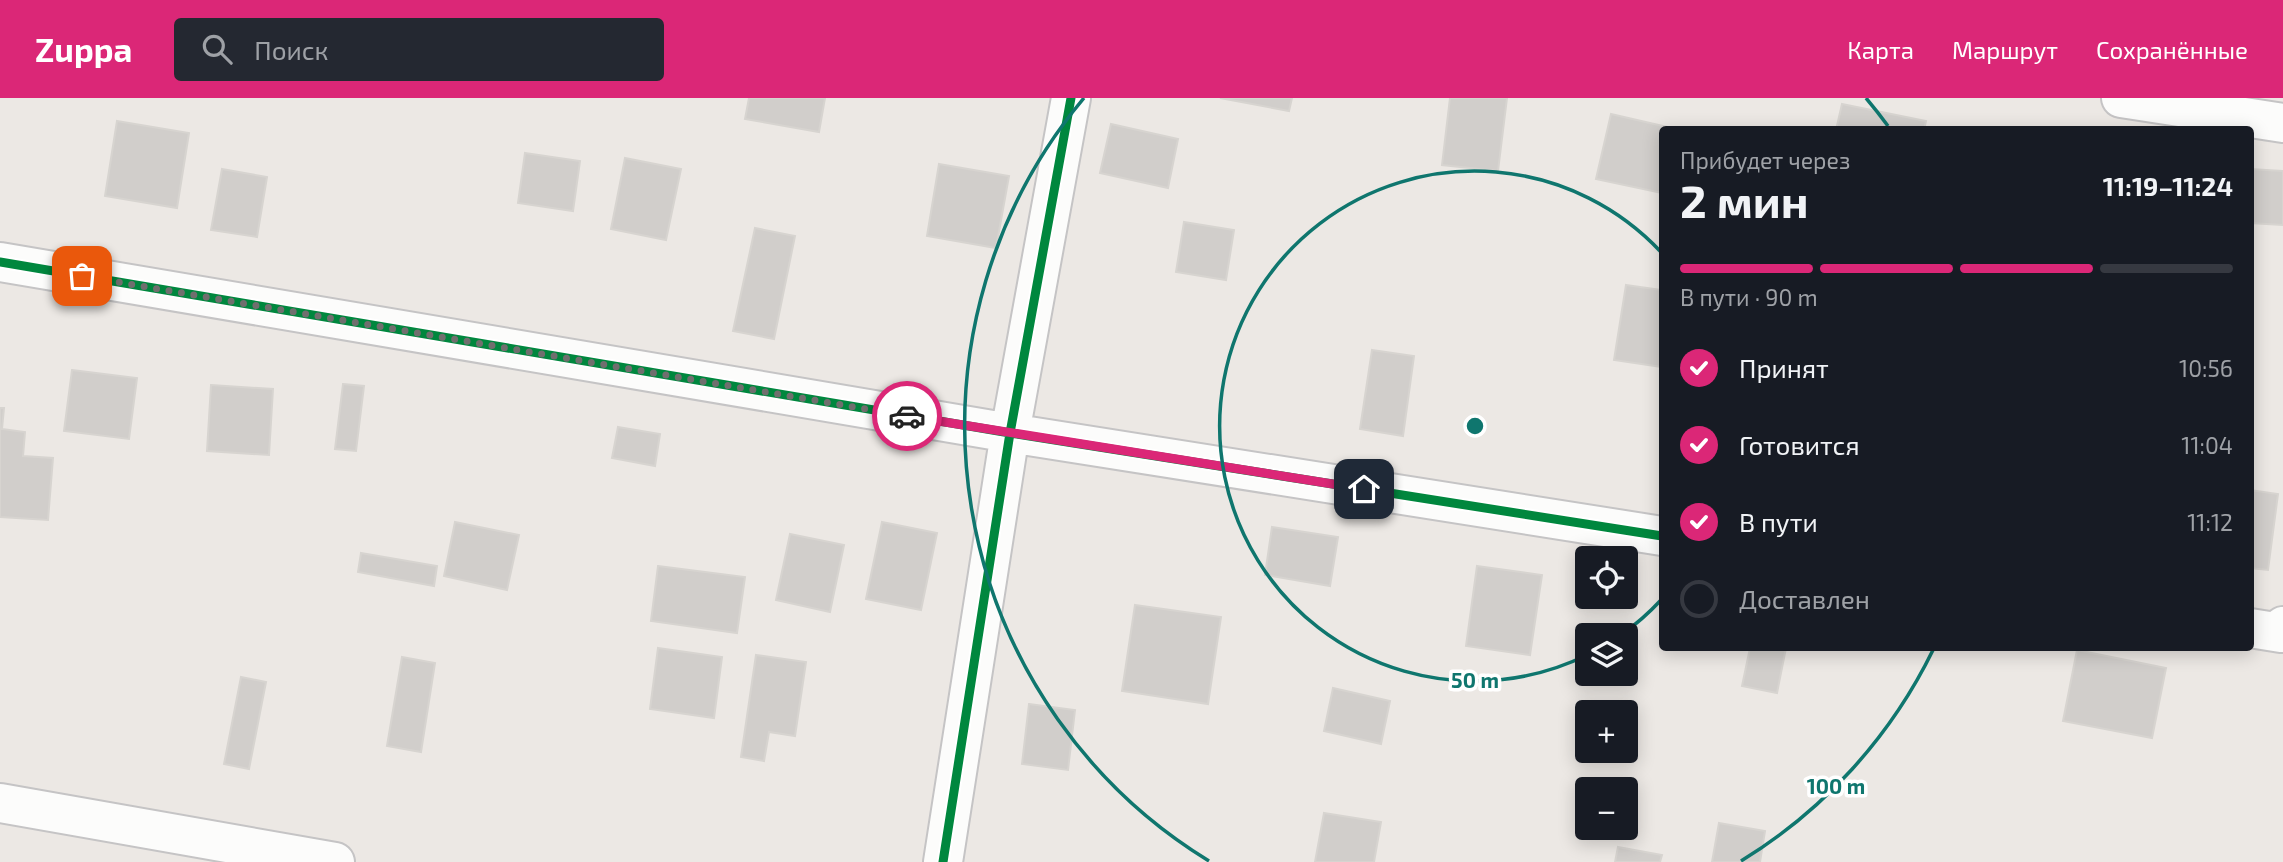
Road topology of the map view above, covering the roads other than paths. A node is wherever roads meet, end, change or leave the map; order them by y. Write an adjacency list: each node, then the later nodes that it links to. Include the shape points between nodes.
1 (1071, 98): 5 (street)
2 (2121, 98): 3 (street)
3 (2283, 123)
4 (0, 262): 5 (street)
5 (1010, 433): 6 (street); 9 (street)
6 (1659, 536)
7 (0, 803): 8 (street)
8 (335, 862)
9 (943, 862)

